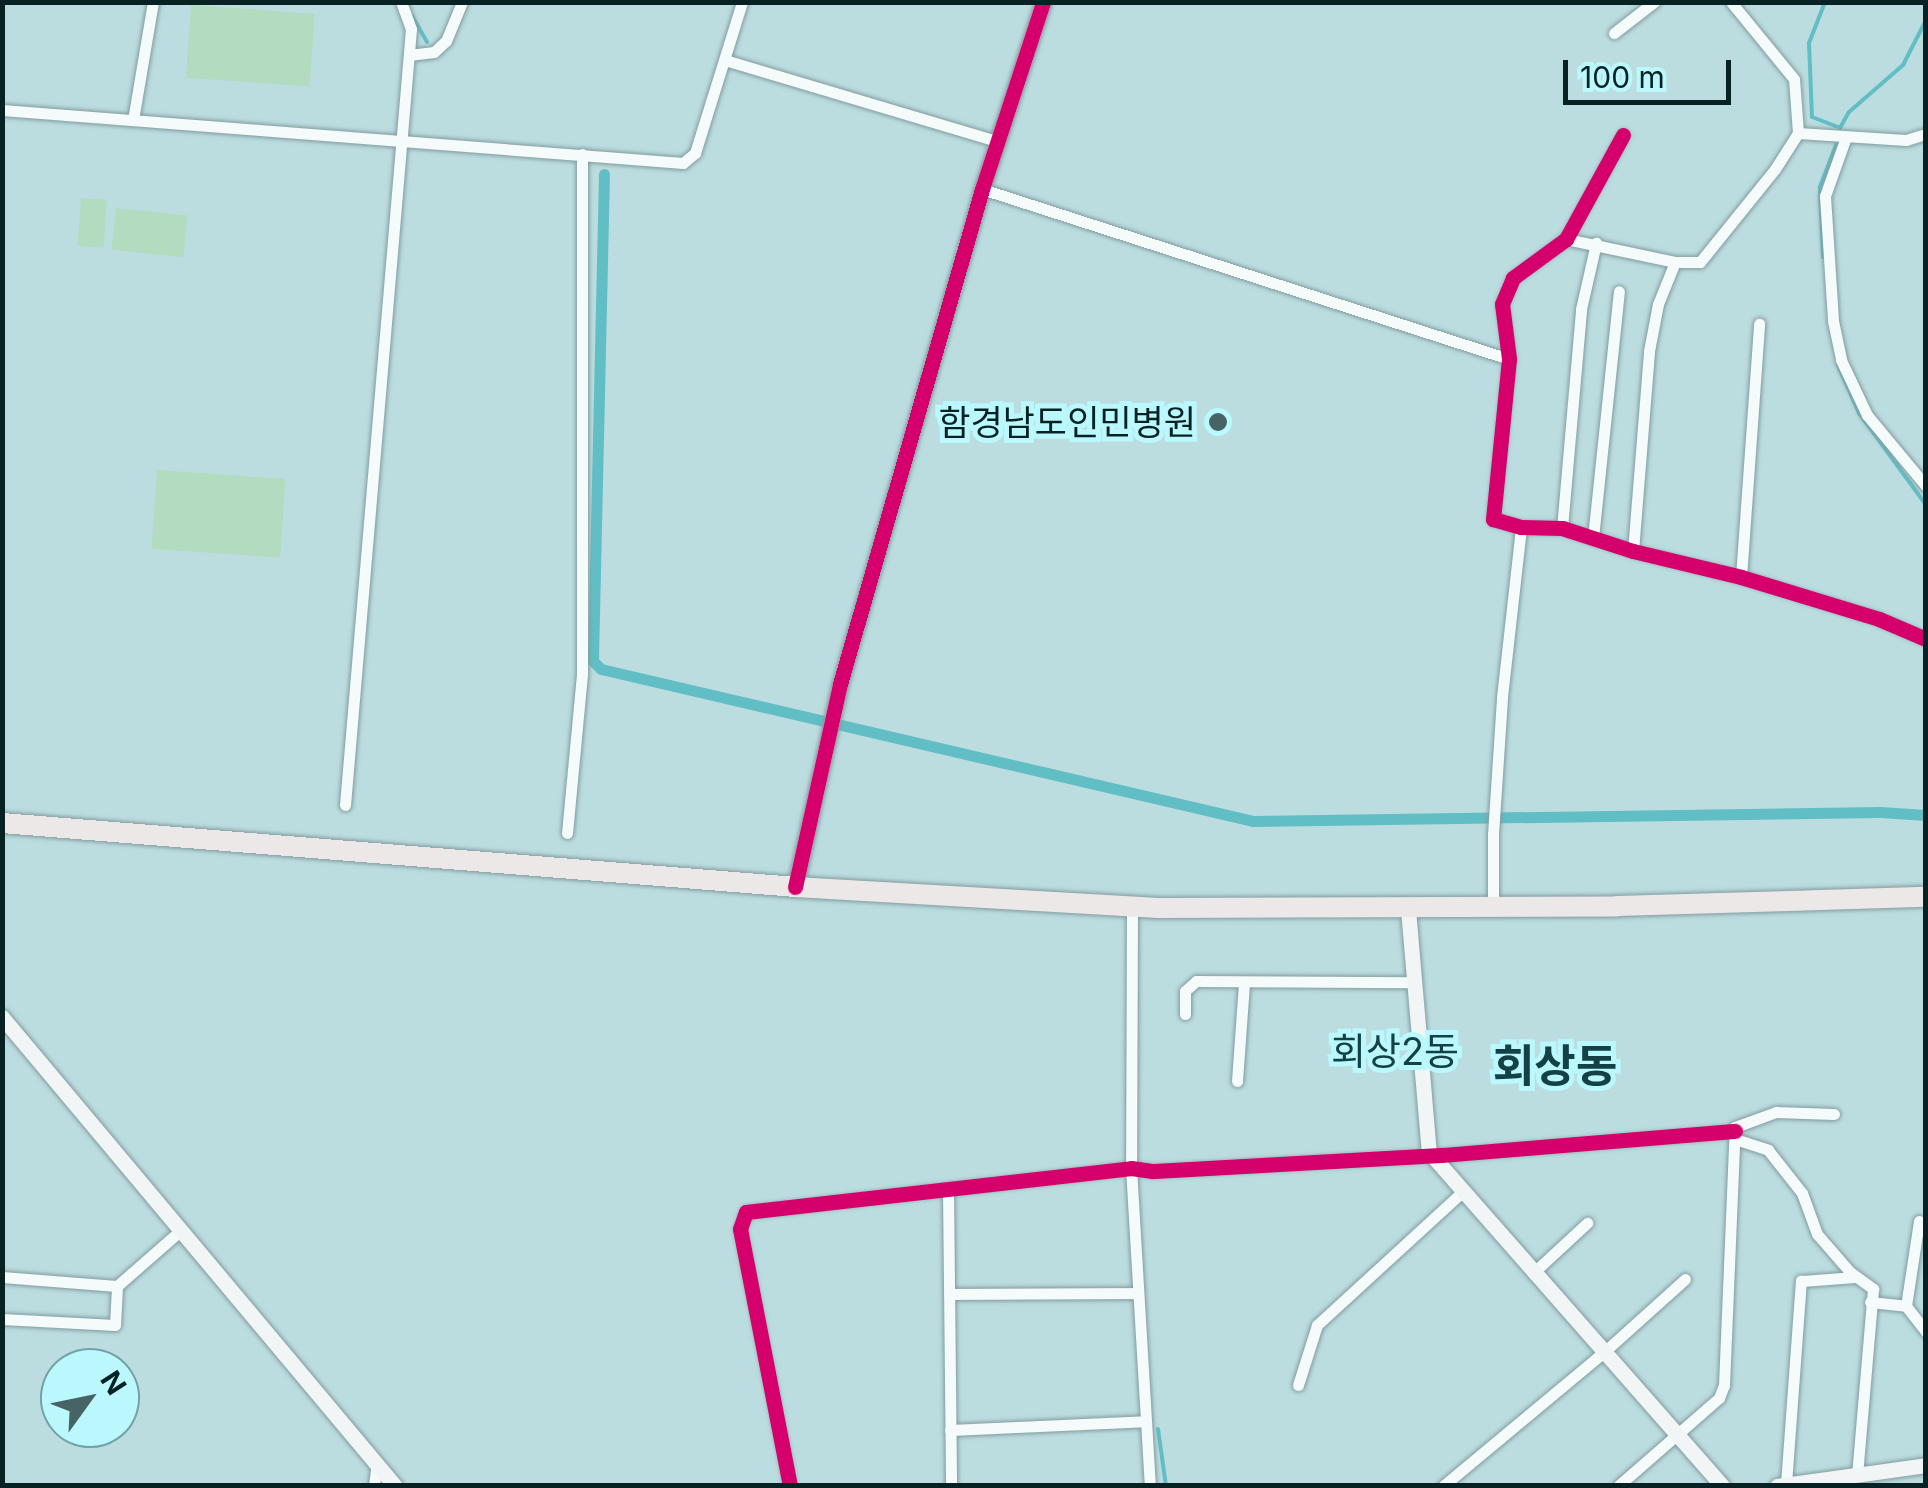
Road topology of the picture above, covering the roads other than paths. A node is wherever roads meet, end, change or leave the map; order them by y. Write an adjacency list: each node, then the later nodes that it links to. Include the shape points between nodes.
1 (153, 2): 14 (street)
2 (401, 2): 11 (street, via 411,29)
3 (462, 2): 11 (street, via 446,40 434,52)
4 (742, 2): 12 (street)
5 (1043, 2): 20 (street)
6 (1634, 2): 9 (street)
7 (1654, 2): 9 (street)
8 (1730, 2): 15 (street, via 1794,79)
9 (1641, 15): 10 (street)
10 (1614, 33)
11 (409, 55): 19 (street)
12 (725, 60): 20 (street); 21 (street, via 690,159)
13 (2, 110): 14 (street)
14 (133, 120): 19 (street)
15 (1798, 133): 18 (street); 25 (street, via 1700,262)
16 (1926, 134): 18 (street, via 1906,140)
17 (1623, 135): 23 (street)
18 (1846, 137): 29 (street, via 1825,196 1841,360 1867,415)
19 (400, 142): 21 (street); 36 (street)
20 (997, 142): 22 (street)
21 (582, 154): 38 (street, via 582,654)
22 (982, 190): 28 (street); 39 (street, via 832,712)
23 (1566, 238): 24 (street); 28 (street, via 1513,278 1502,304)
24 (1596, 242): 25 (street); 31 (street, via 1579,325)
25 (1675, 262): 33 (street, via 1658,304 1650,351)
26 (1619, 291): 32 (street)
27 (1759, 324): 34 (street)
28 (1509, 359): 30 (street, via 1493,519)
29 (1926, 486)
30 (1521, 527): 31 (street); 43 (street, via 1494,802)
31 (1562, 528): 32 (street)
32 (1593, 538): 33 (street)
33 (1634, 551): 34 (street)
34 (1741, 577): 35 (street)
35 (1926, 640)
36 (345, 805)
37 (2, 823): 39 (highway)
38 (567, 833)
39 (795, 887): 41 (highway)
40 (1926, 897): 43 (highway)
41 (1132, 906): 42 (highway); 52 (street)
42 (1408, 908): 43 (highway); 44 (street)
43 (1493, 908)
44 (1413, 982): 45 (street); 51 (street)
45 (1244, 983): 46 (street, via 1196,981 1185,991); 48 (street)
46 (1185, 1014)
47 (2, 1017): 57 (street)
48 (1236, 1081)
49 (1834, 1114): 50 (street, via 1776,1112 1740,1122)
50 (1735, 1135): 51 (street); 60 (street, via 1768,1150 1802,1192 1817,1234); 73 (street, via 1724,1385 1719,1398)
51 (1429, 1152): 52 (street); 54 (street)
52 (1131, 1168): 53 (street); 63 (street)
53 (948, 1188): 64 (street); 80 (street, via 743,1216 755,1317)
54 (1464, 1191): 58 (street); 70 (street, via 1317,1326)
55 (1919, 1221): 66 (street)
56 (1587, 1223): 58 (street)
57 (181, 1230): 62 (street); 74 (street)
58 (1534, 1274): 69 (street)
59 (2, 1276): 62 (street)
60 (1856, 1277): 65 (street, via 1873,1289); 77 (street, via 1801,1281)
61 (1685, 1279): 69 (street)
62 (117, 1286): 67 (street, via 115,1325)
63 (1138, 1293): 64 (street); 71 (street)
64 (949, 1294): 72 (street)
65 (1870, 1302): 66 (street); 76 (street)
66 (1906, 1306): 68 (street)
67 (2, 1319)
68 (1926, 1332)
69 (1604, 1352): 73 (street); 83 (street)
70 (1298, 1385)
71 (1144, 1421): 72 (street); 82 (street)
72 (950, 1430): 81 (street)
73 (1678, 1435): 84 (street); 85 (street)
74 (377, 1462): 78 (street); 79 (street)
75 (1926, 1465): 76 (street)
76 (1856, 1475): 77 (street)
77 (1782, 1484)
78 (374, 1486)
79 (396, 1486)
80 (790, 1486)
81 (951, 1486)
82 (1150, 1486)
83 (1443, 1486)
84 (1618, 1486)
85 (1722, 1486)

